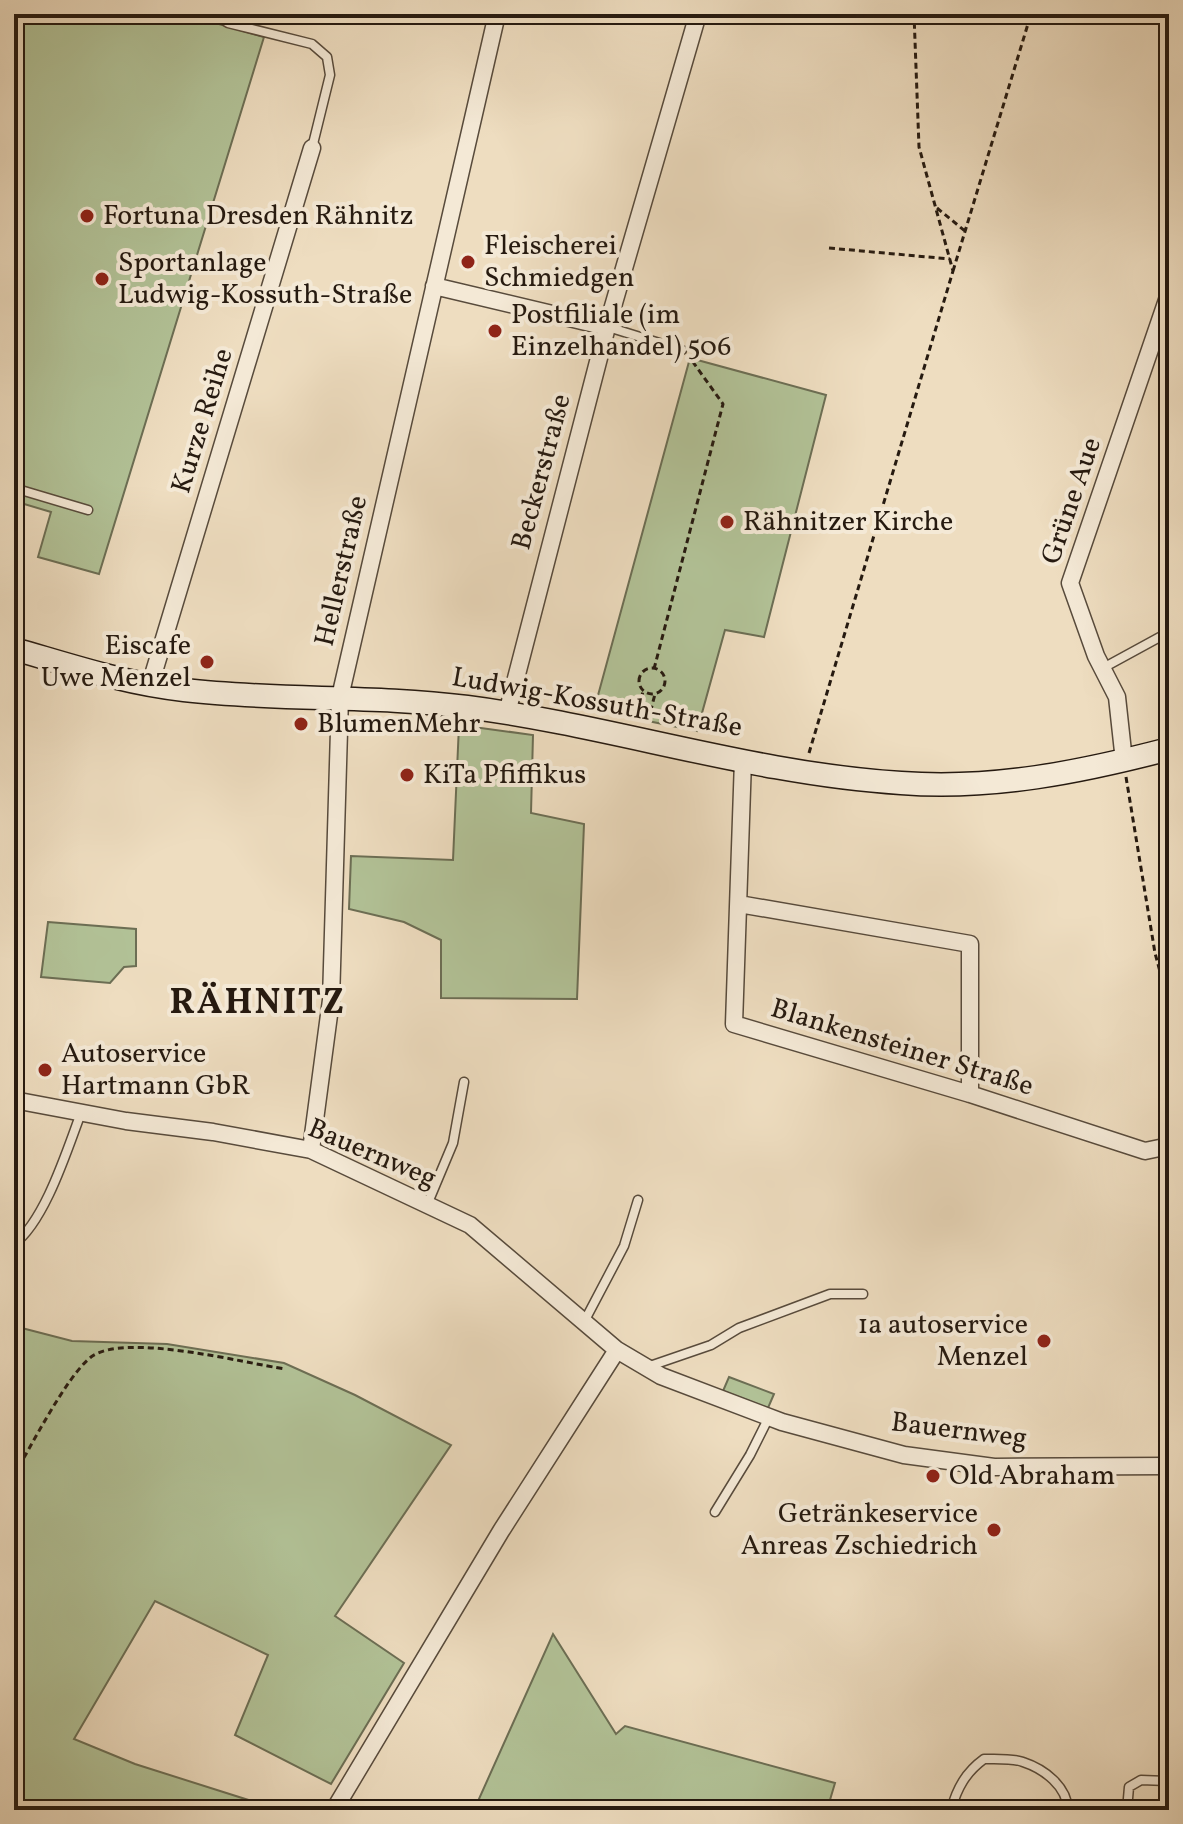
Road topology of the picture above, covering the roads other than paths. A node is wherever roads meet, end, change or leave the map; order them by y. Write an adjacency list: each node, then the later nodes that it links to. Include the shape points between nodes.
1 (215, 14): 4 (lane, Kurze Reihe, via 228,23 312,44 327,57 330,75)
2 (497, 14): 5 (street, Hellerstraße)
3 (698, 14): 7 (street, Beckerstraße)
4 (312, 148): 14 (street, Kurze Reihe)
5 (434, 286): 7 (street); 15 (street, Hellerstraße)
6 (1169, 294): 13 (street, Grüne Aue, via 1070,583)
7 (607, 327): 8 (lane); 16 (street, Beckerstraße)
8 (682, 350)
9 (14, 488): 10 (lane)
10 (88, 510)
11 (1169, 632): 13 (lane)
12 (15, 652): 14 (street, Ludwig-Kossuth-Straße)
13 (1103, 668): 19 (street, Grüne Aue, via 1117,697)
14 (150, 685): 15 (street, Ludwig-Kossuth-Straße)
15 (340, 697): 16 (street, Ludwig-Kossuth-Straße); 26 (street, Hellerstraße, via 331,1000)
16 (507, 713): 18 (street, Ludwig-Kossuth-Straße)
17 (1169, 749): 19 (street, Ludwig-Kossuth-Straße)
18 (743, 760): 19 (street, Ludwig-Kossuth-Straße, via 900,783 972,784); 20 (street, Blankensteiner Straße)
19 (1124, 761)
20 (739, 904): 22 (street, Blankensteiner Straße, via 734,1024); 22 (street, via 970,944)
21 (464, 1082): 28 (lane, via 453,1143)
22 (970, 1094): 25 (street, Blankensteiner Straße, via 1145,1151)
23 (14, 1100): 24 (street, Bauernweg)
24 (81, 1113): 26 (street, Bauernweg); 29 (lane, via 54,1182)
25 (1169, 1146)
26 (311, 1150): 28 (street, Bauernweg)
27 (638, 1200): 31 (lane, via 624,1246)
28 (427, 1205): 31 (street, Bauernweg, via 470,1225)
29 (14, 1244)
30 (863, 1294): 33 (lane, via 830,1294)
31 (584, 1322): 32 (street, Bauernweg)
32 (617, 1350): 33 (street, Bauernweg); 38 (street)
33 (646, 1368): 34 (street, Bauernweg)
34 (769, 1417): 35 (street, Bauernweg, via 904,1455 979,1465); 36 (lane)
35 (1169, 1466)
36 (715, 1512)
37 (1168, 1778): 41 (lane, via 1141,1780 1129,1787)
38 (334, 1810)
39 (951, 1810): 40 (lane, via 969,1771 984,1759 1022,1761 1057,1782)
40 (1068, 1810)
41 (1127, 1810)

